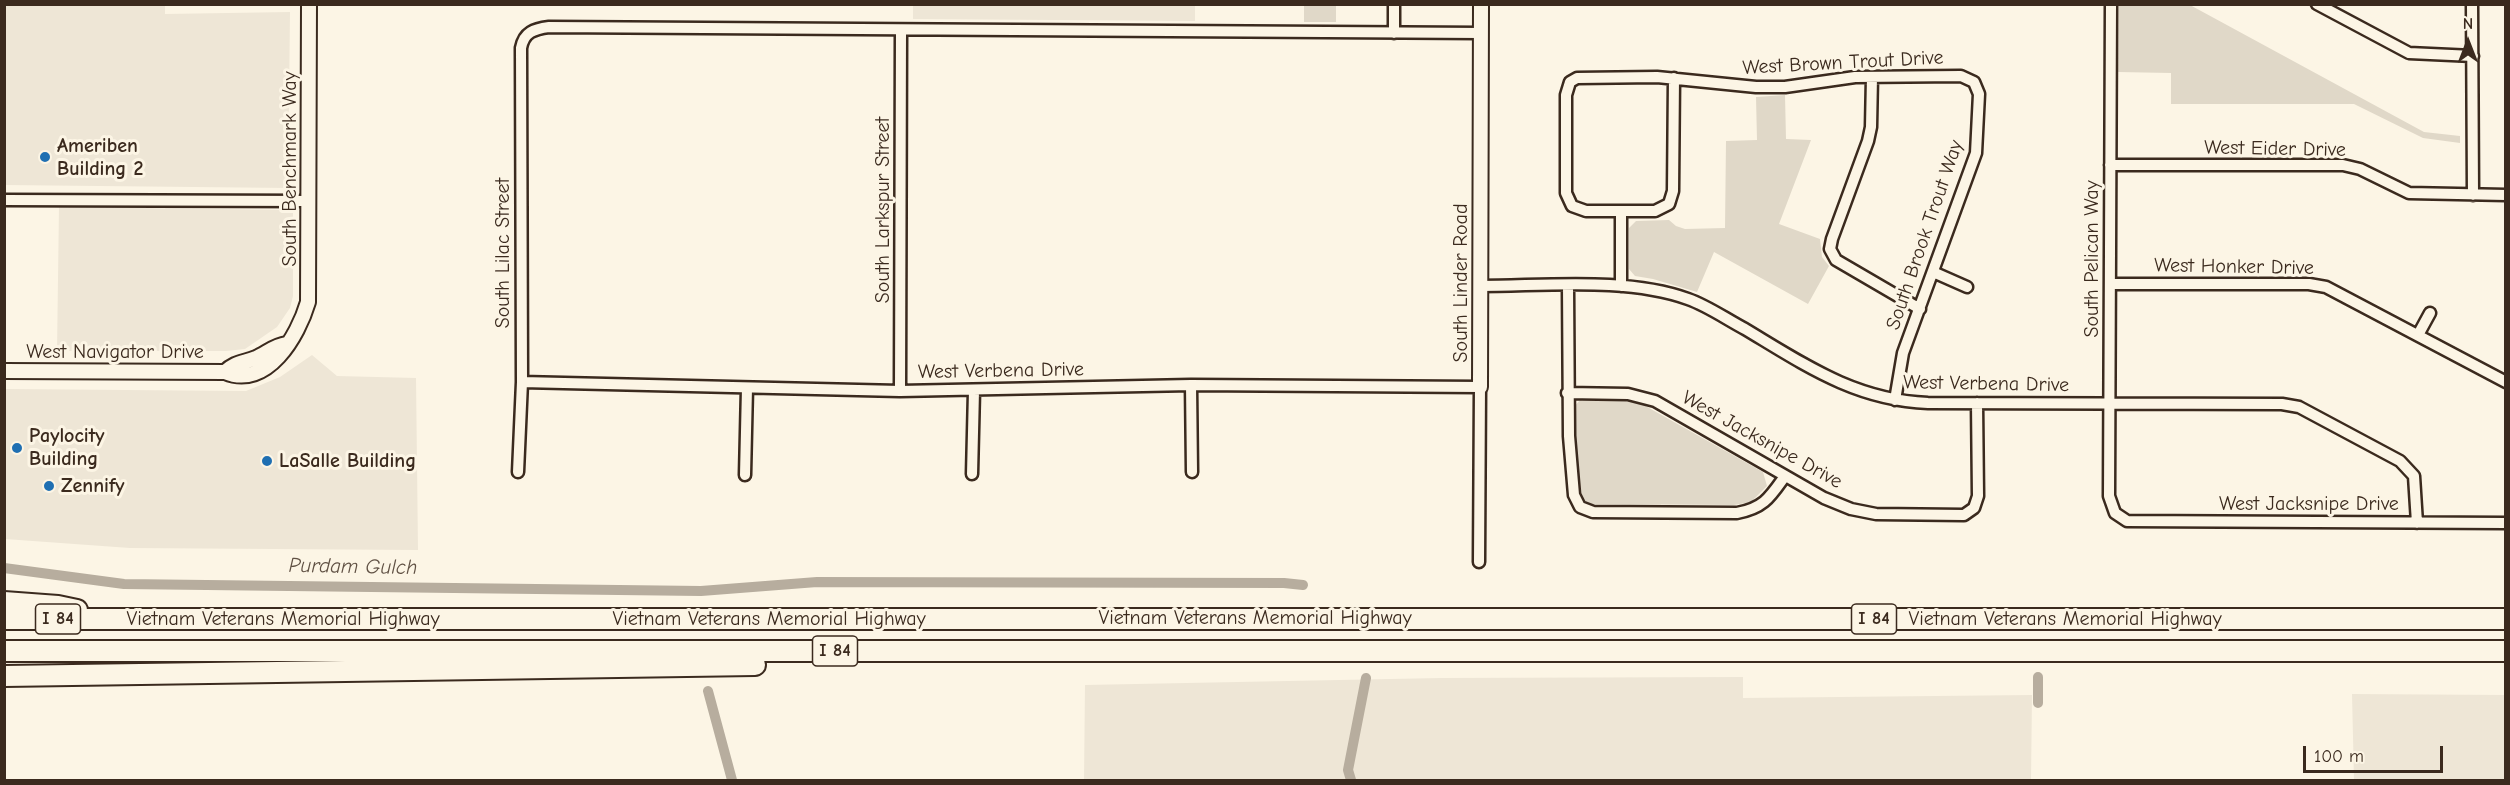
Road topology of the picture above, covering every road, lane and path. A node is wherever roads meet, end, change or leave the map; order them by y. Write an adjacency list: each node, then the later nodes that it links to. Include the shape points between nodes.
1 (309, 4): 18 (street, South Benchmark Way)
2 (1394, 4): 8 (street)
3 (1481, 4): 9 (street, South Linder Road)
4 (2111, 4): 14 (street, South Pelican Way)
5 (2317, 4): 10 (street, via 2409,53)
6 (2472, 4): 10 (street)
7 (901, 30): 8 (street); 31 (street, South Lilac Street, via 549,27 525,35 521,48); 37 (street, South Larkspur Street)
8 (1394, 33): 9 (street)
9 (1481, 33): 22 (street, South Linder Road)
10 (2473, 56): 15 (street)
11 (1872, 77): 12 (street, West Brown Trout Drive, via 1785,87); 13 (street, West Brown Trout Drive, via 1961,76); 26 (street, via 1869,141 1830,249 1836,260)
12 (1674, 78): 19 (street, via 1673,191 1669,204 1655,210); 19 (street, West Brown Trout Drive, via 1583,76 1570,82 1566,95 1566,193 1572,206 1586,211)
13 (1974, 82): 20 (street, South Brook Trout Way, via 1978,94 1976,153)
14 (2110, 165): 15 (street, West Eider Drive, via 2343,165 2409,193); 21 (street, South Pelican Way)
15 (2473, 195): 16 (street, West Eider Drive)
16 (2505, 195)
17 (4, 200): 18 (street)
18 (309, 201): 28 (street, South Benchmark Way, via 308,302)
19 (1621, 210): 24 (street)
20 (1933, 272): 25 (street); 26 (street, South Brook Trout Way)
21 (2110, 284): 29 (street, West Honker Drive, via 2309,284 2326,287); 41 (street, South Pelican Way)
22 (1480, 286): 23 (street, West Verbena Drive); 34 (street, South Linder Road)
23 (1568, 286): 24 (street, West Verbena Drive); 38 (street)
24 (1621, 286): 39 (street, West Verbena Drive, via 1659,290 1691,300 1840,384)
25 (1968, 287)
26 (1920, 309): 39 (street, South Brook Trout Way, via 1903,353)
27 (2430, 314): 29 (street)
28 (297, 331): 30 (street, West Navigator Drive, via 287,344 233,364 225,372)
29 (2418, 335): 32 (street, West Honker Drive)
30 (4, 371)
31 (522, 382): 35 (street, West Verbena Drive); 42 (street, South Lilac Street)
32 (2505, 382)
33 (1191, 385): 34 (street, West Verbena Drive); 36 (street, West Verbena Drive); 43 (street)
34 (1480, 387): 50 (street, South Linder Road)
35 (747, 388): 37 (street, West Verbena Drive); 45 (street)
36 (974, 390): 37 (street, West Verbena Drive); 44 (street)
37 (900, 391)
38 (1568, 393): 46 (street, West Jacksnipe Drive, via 1628,394 1655,401); 46 (street, via 1574,495 1580,507 1593,512 1737,513 1765,503)
39 (1895, 400): 40 (street, West Verbena Drive)
40 (1977, 403): 41 (street, West Verbena Drive); 46 (street, West Jacksnipe Drive, via 1978,496 1974,508 1964,515 1851,510)
41 (2109, 404): 47 (street, South Pelican Way, via 2109,496); 48 (street, West Verbena Drive, via 2299,407 2400,461 2414,476)
42 (518, 472)
43 (1192, 472)
44 (972, 474)
45 (745, 476)
46 (1785, 476)
47 (2115, 513): 48 (street, West Jacksnipe Drive, via 2127,521)
48 (2417, 523): 49 (street, West Jacksnipe Drive)
49 (2505, 523)
50 (1479, 562)
51 (4, 602): 53 (highway, via 58,606)
52 (4, 619): 53 (highway, Vietnam Veterans Memorial Highway / I 84)
53 (111, 619): 54 (highway, Vietnam Veterans Memorial Highway / I 84)
54 (2505, 619)
55 (4, 651): 56 (highway, Vietnam Veterans Memorial Highway / I 84)
56 (878, 651): 57 (highway, Vietnam Veterans Memorial Highway / I 84); 58 (highway, via 768,664)
57 (2505, 651)
58 (4, 676)

